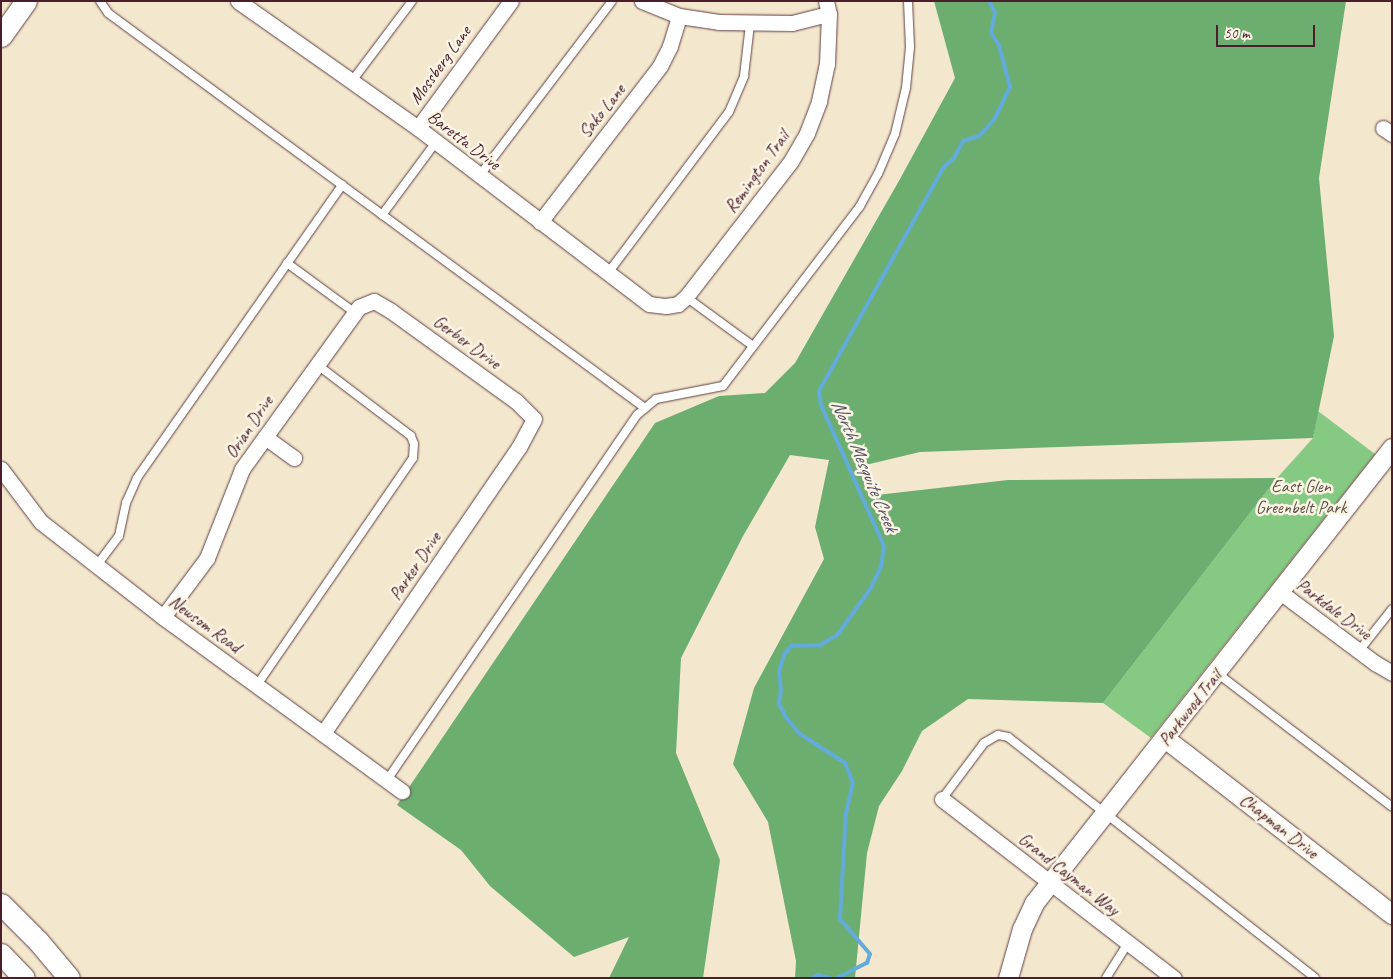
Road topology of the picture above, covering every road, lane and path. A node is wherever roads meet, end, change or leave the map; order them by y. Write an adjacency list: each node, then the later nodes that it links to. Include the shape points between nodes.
1 (26, 1): 12 (main road)
2 (100, 1): 17 (lane, via 108,13)
3 (238, 1): 13 (street, Baretta Drive)
4 (412, 1): 13 (lane)
5 (511, 1): 14 (street, Mossberg Lane)
6 (612, 1): 16 (lane)
7 (642, 1): 10 (street)
8 (908, 1): 26 (lane, via 910,47 906,88 895,134 878,174 860,206)
9 (827, 8): 11 (street, via 792,23); 22 (street, Remington Trail, via 827,64 819,101 807,133 791,161)
10 (679, 16): 11 (street); 19 (street, Sako Lane, via 660,66)
11 (750, 24): 21 (lane, via 744,76 729,112)
12 (1, 36)
13 (352, 81): 14 (street, Baretta Drive)
14 (418, 128): 15 (street, Baretta Drive)
15 (436, 142): 16 (street, Baretta Drive); 18 (lane)
16 (480, 176): 19 (street, Baretta Drive)
17 (342, 185): 18 (lane); 20 (lane)
18 (382, 215): 28 (lane)
19 (540, 222): 21 (street, Baretta Drive)
20 (288, 263): 25 (lane); 34 (lane, via 137,478 126,503 119,536)
21 (608, 273): 24 (street, Baretta Drive, via 649,304)
22 (686, 297): 24 (street, Remington Trail, via 678,304); 26 (lane)
23 (374, 302): 25 (street, Orian Drive); 29 (street, Gerber Drive, via 516,401)
24 (666, 306)
25 (354, 312): 27 (street, Orian Drive)
26 (753, 346): 28 (lane, via 723,386 656,399)
27 (316, 364): 30 (street, Orian Drive); 41 (lane, via 411,436 413,458)
28 (645, 408): 44 (lane, via 637,415)
29 (534, 419): 42 (street, Parker Drive, via 520,447)
30 (264, 437): 32 (street); 37 (street, Orian Drive, via 242,469 207,558)
31 (1392, 448): 35 (street, Parkwood Trail)
32 (294, 458)
33 (1, 470): 34 (street, Newsom Road, via 41,522)
34 (96, 565): 37 (street, Newsom Road)
35 (1280, 592): 38 (street, Parkdale Drive); 39 (street, Parkwood Trail)
36 (1392, 609): 38 (lane)
37 (163, 617): 41 (street, Newsom Road)
38 (1359, 651): 40 (street, Parkdale Drive)
39 (1217, 673): 43 (street, Parkwood Trail); 47 (lane)
40 (1392, 673)
41 (257, 686): 42 (street, Newsom Road)
42 (323, 733): 44 (street, Newsom Road)
43 (1166, 739): 48 (street, Parkwood Trail); 51 (street, Chapman Drive)
44 (387, 780): 45 (street, Newsom Road)
45 (402, 791)
46 (942, 799): 48 (lane, via 984,743 998,735 1008,738); 49 (street, Grand Cayman Way)
47 (1392, 807)
48 (1105, 815): 49 (street, Parkwood Trail); 59 (lane)
49 (1050, 882): 52 (street, Grand Cayman Way); 56 (street, Parkwood Trail, via 1034,903 1022,929)
50 (1, 904): 55 (main road)
51 (1392, 914)
52 (1128, 943): 57 (lane); 58 (street, Grand Cayman Way)
53 (1, 954): 54 (main road)
54 (24, 978)
55 (69, 978)
56 (1008, 978)
57 (1106, 978)
58 (1174, 978)
59 (1314, 978)

